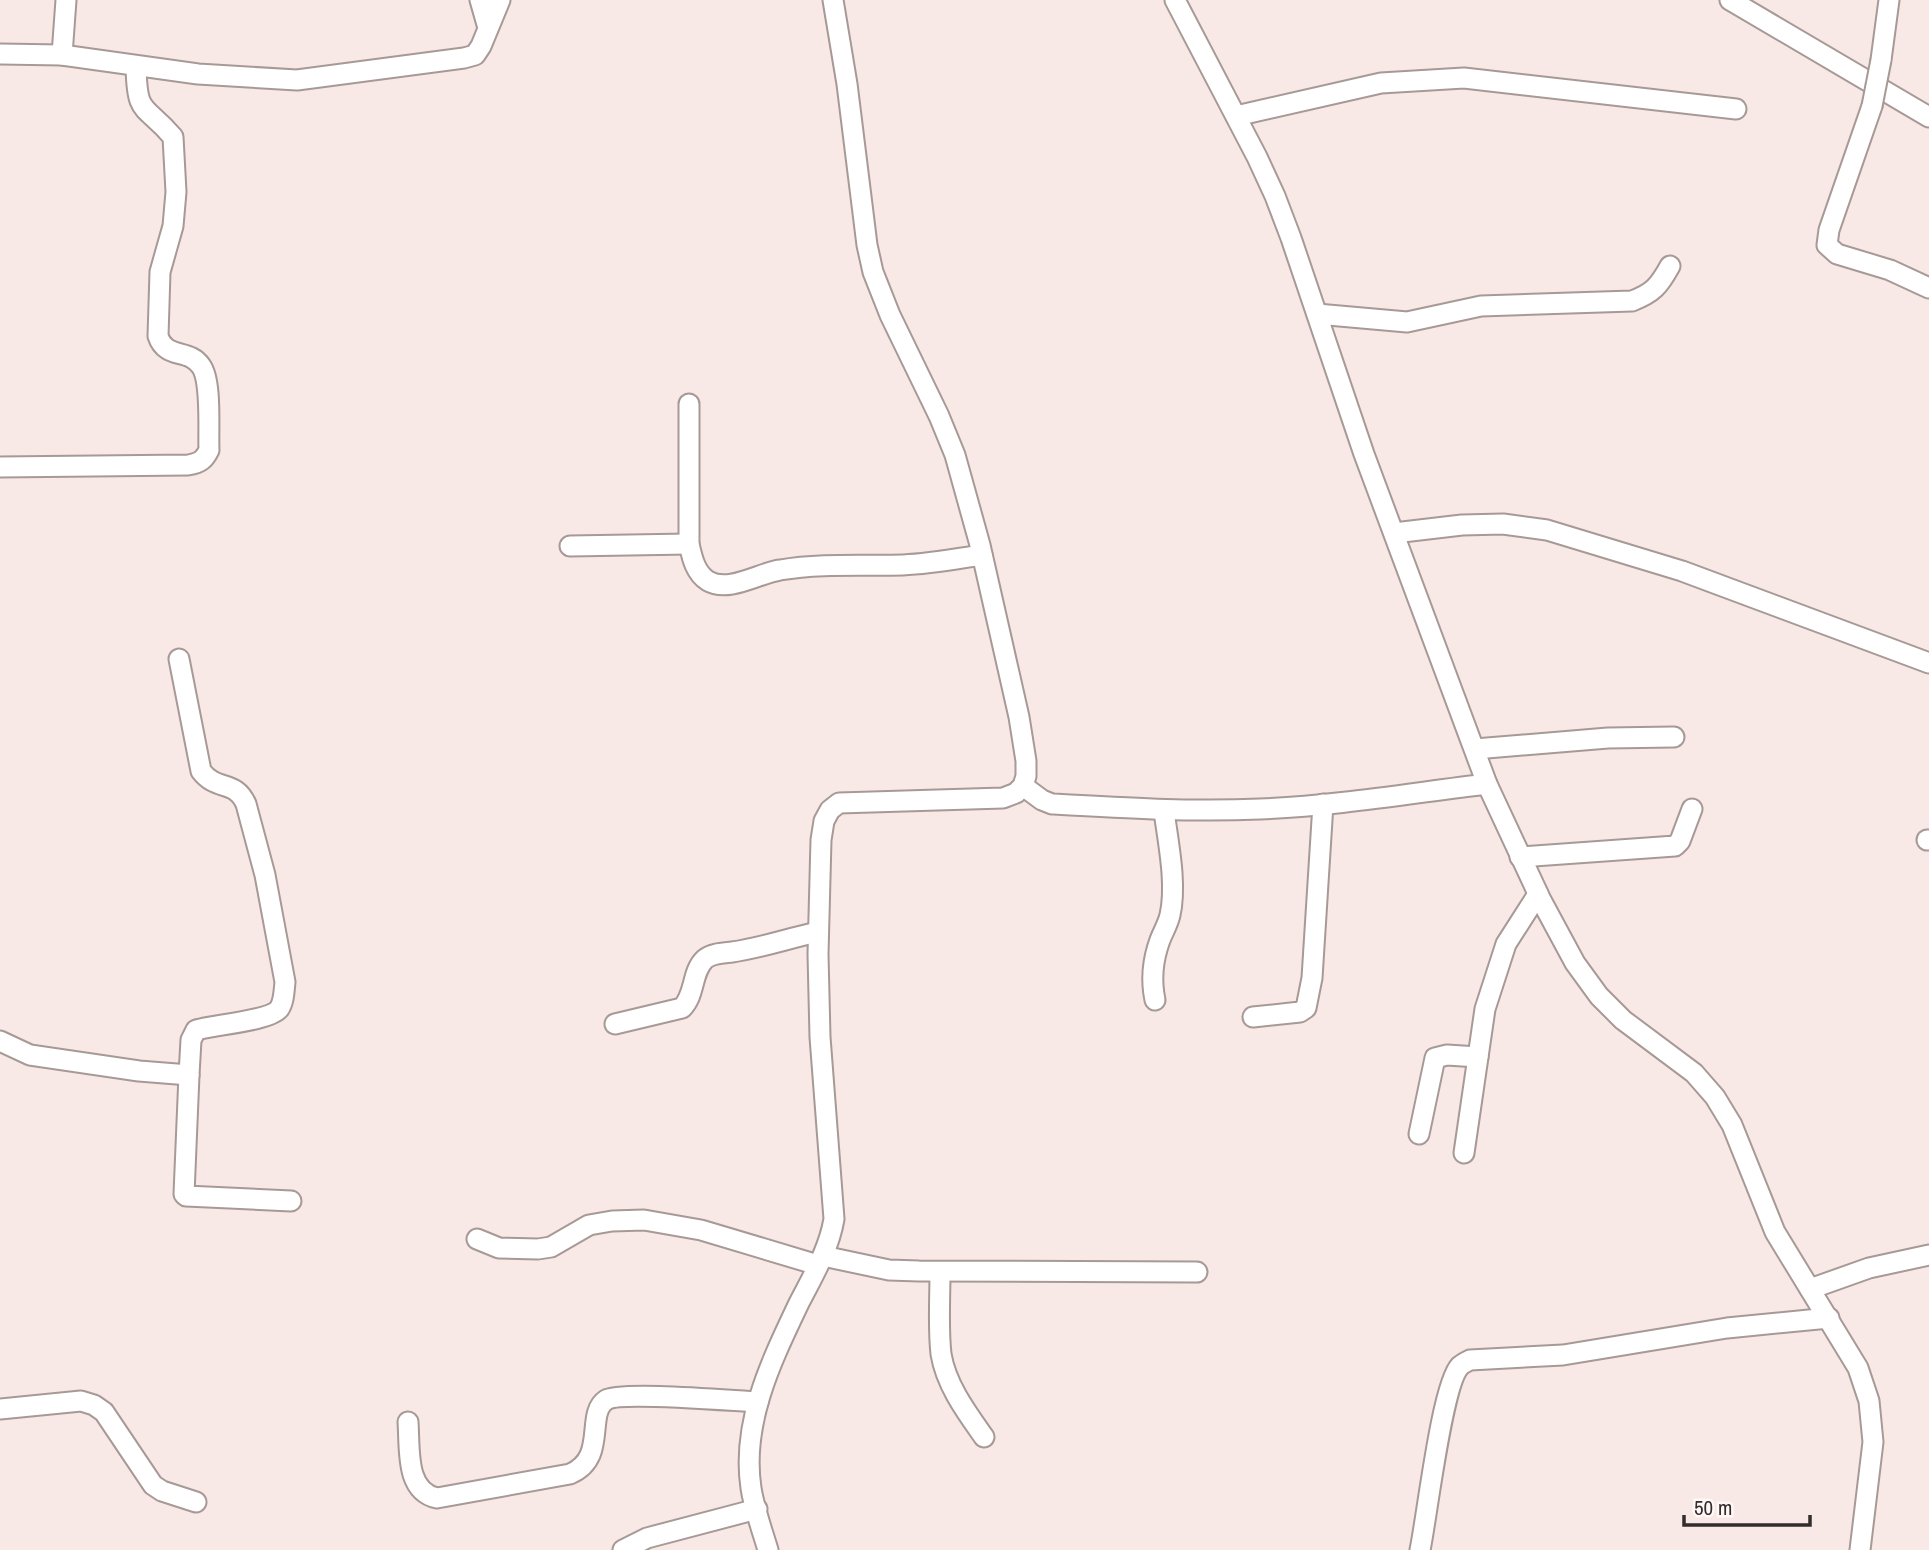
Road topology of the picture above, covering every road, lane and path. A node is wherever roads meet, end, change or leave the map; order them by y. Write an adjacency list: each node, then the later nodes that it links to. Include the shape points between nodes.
1 (66, 0): 10 (street)
2 (480, 0): 8 (street)
3 (500, 0): 8 (street)
4 (833, 0): 23 (street, via 873,272 955,455)
5 (1175, 0): 13 (street)
6 (1730, 0): 14 (street)
7 (1889, 0): 16 (street, bridge, via 1872,106 1827,245 1837,254)
8 (488, 28): 11 (street, via 475,55 329,78 265,79)
9 (0, 54): 10 (street)
10 (62, 55): 11 (street)
11 (136, 66): 19 (street, via 139,103 173,136 175,160 173,226 160,272 158,336 167,351 195,359 206,376 209,450 199,463 188,465)
12 (1736, 109): 13 (street, via 1464,78 1381,83)
13 (1236, 116): 17 (street, via 1275,196)
14 (1929, 117)
15 (1670, 266): 17 (street, via 1660,284 1632,302 1480,306 1407,322)
16 (1929, 288)
17 (1317, 314): 20 (street)
18 (689, 404): 21 (street)
19 (0, 467)
20 (1394, 533): 25 (street, via 1503,524 1547,530 1682,571); 27 (street)
21 (689, 544): 22 (street); 23 (street, via 700,574 719,584 824,565 907,565)
22 (570, 546)
23 (982, 555): 29 (street, via 1019,717 1026,761)
24 (179, 659): 41 (street, via 201,771 214,783 237,790 246,804 285,982 284,998 273,1014 196,1030)
25 (1929, 663)
26 (1674, 737): 27 (street)
27 (1475, 749): 28 (street)
28 (1488, 784): 30 (street); 33 (street)
29 (1023, 786): 32 (street, via 1052,804); 35 (street, via 1003,797 839,803 824,821)
30 (1323, 804): 32 (street); 37 (street, via 1306,1008)
31 (1692, 809): 33 (street, via 1675,846)
32 (1164, 811): 36 (street, via 1172,896 1152,979)
33 (1520, 857): 34 (street)
34 (1538, 894): 40 (street, via 1498,964); 50 (street, via 1575,963 1599,996 1623,1020 1694,1073 1715,1097 1732,1125 1775,1232)
35 (818, 932): 38 (street, via 711,955 701,965 690,999 682,1008); 47 (street, via 820,1037 834,1206 831,1238)
36 (1156, 1000)
37 (1253, 1017)
38 (615, 1024)
39 (0, 1041): 41 (street, via 30,1055)
40 (1478, 1057): 42 (street, via 1435,1058); 43 (street)
41 (189, 1075): 44 (street, via 184,1194)
42 (1419, 1134)
43 (1464, 1153)
44 (291, 1201)
45 (477, 1238): 47 (street, via 499,1248 538,1249 551,1247 589,1225 644,1220)
46 (1929, 1255): 50 (street, via 1869,1268)
47 (820, 1261): 48 (street); 52 (street)
48 (940, 1272): 49 (street); 55 (street, via 943,1364 963,1407)
49 (1197, 1272)
50 (1810, 1289): 51 (street)
51 (1829, 1318): 60 (street, via 1727,1328 1563,1354 1470,1360 1461,1365 1446,1403); 61 (street, via 1858,1368 1869,1401 1873,1442)
52 (758, 1402): 54 (street, via 613,1398 599,1410 590,1455 580,1470 437,1497 429,1496 414,1482); 57 (street, via 750,1463)
53 (0, 1409): 56 (street, via 81,1401 94,1405 104,1412 153,1485)
54 (408, 1422)
55 (984, 1437)
56 (196, 1502)
57 (757, 1509): 58 (street, via 647,1538); 59 (street)
58 (624, 1550)
59 (768, 1550)
60 (1420, 1550)
61 (1860, 1550)

